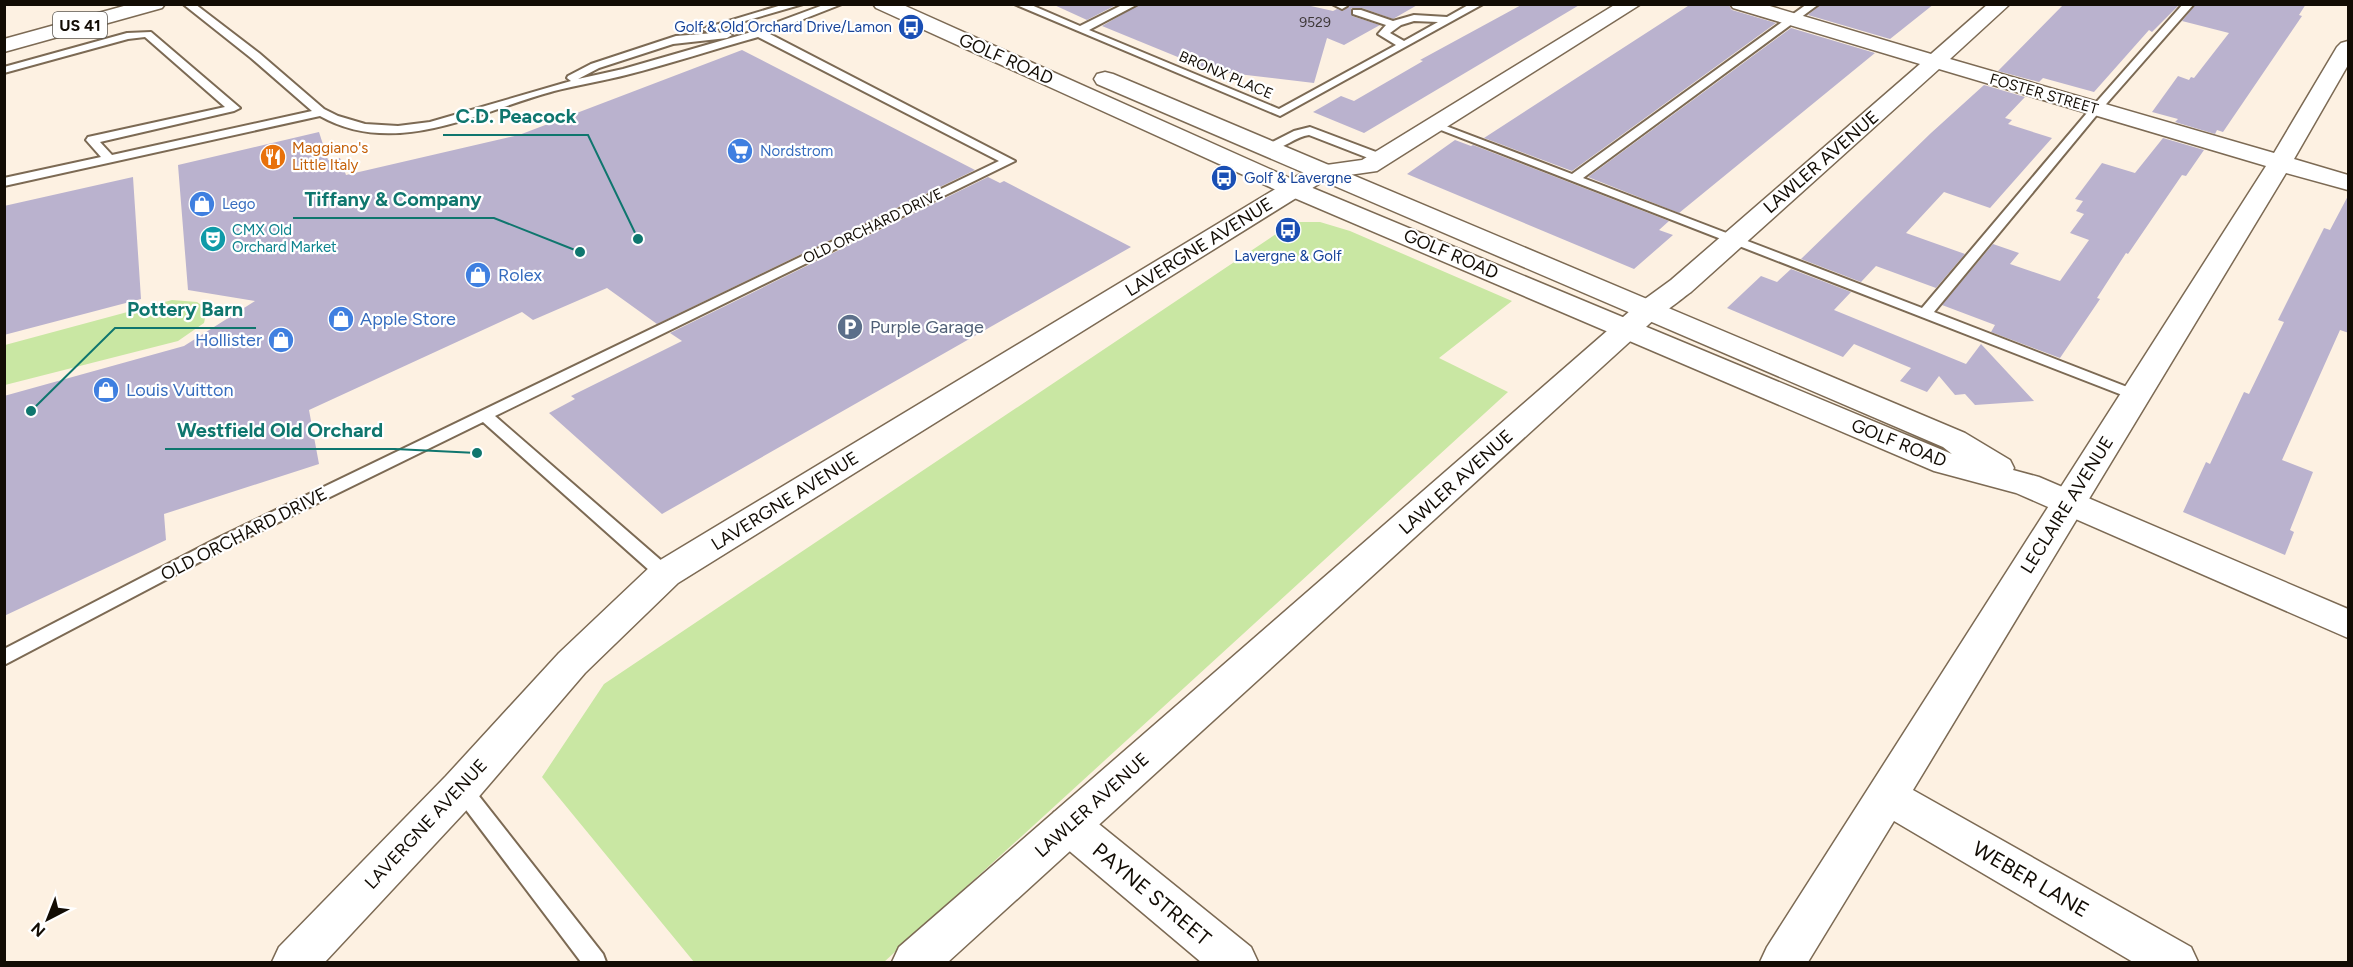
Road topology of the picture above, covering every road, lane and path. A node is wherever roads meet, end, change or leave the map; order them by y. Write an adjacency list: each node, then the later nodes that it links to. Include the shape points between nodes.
1 (99, 4): 20 (street, US 41)
2 (155, 4): 26 (street, US 41)
3 (188, 4): 33 (lane)
4 (798, 4): 24 (lane)
5 (837, 4): 22 (lane)
6 (884, 4): 43 (street, GOLF ROAD)
7 (1018, 4): 21 (lane, BRONX PLACE)
8 (1133, 4): 21 (lane)
9 (1478, 4): 16 (lane, BRONX PLACE)
10 (1631, 4): 34 (street, LAVERGNE AVENUE)
11 (1740, 4): 17 (street, FOSTER STREET)
12 (1814, 4): 17 (lane)
13 (2000, 4): 28 (street, LAWLER AVENUE)
14 (2189, 4): 32 (lane)
15 (1356, 12): 19 (lane)
16 (1449, 20): 19 (lane, via 1412,17); 25 (lane, BRONX PLACE)
17 (1792, 20): 28 (street, FOSTER STREET); 40 (lane)
18 (978, 24): 23 (street, GOLF ROAD)
19 (1395, 25): 25 (lane, via 1383,34)
20 (4, 30)
21 (1080, 30): 25 (lane, BRONX PLACE, via 1280,113)
22 (759, 33): 24 (lane); 31 (lane, via 626,72); 49 (lane, OLD ORCHARD DRIVE, via 1009,162)
23 (999, 33)
24 (669, 41): 31 (lane, via 595,66)
25 (1404, 45)
26 (4, 46)
27 (2349, 47): 38 (street, LECLAIRE AVENUE)
28 (1934, 62): 32 (street, FOSTER STREET); 45 (street, LAWLER AVENUE)
29 (4, 70): 36 (lane, via 147,34 234,108 92,140)
30 (1085, 70): 35 (street, GOLF ROAD)
31 (550, 89): 33 (lane, via 445,122 406,129 364,127)
32 (2096, 109): 38 (street, FOSTER STREET); 46 (lane)
33 (322, 112): 36 (lane)
34 (1434, 125): 37 (street, LAVERGNE AVENUE); 40 (lane)
35 (1267, 148): 37 (lane, via 1310,131); 39 (street, GOLF ROAD)
36 (109, 159): 41 (lane)
37 (1374, 162): 39 (street, LAVERGNE AVENUE); 44 (street, via 1366,173)
38 (2280, 163): 42 (street, FOSTER STREET); 48 (street, LECLAIRE AVENUE)
39 (1321, 172): 43 (street, LAVERGNE AVENUE); 44 (street, GOLF ROAD)
40 (1573, 179): 45 (lane)
41 (4, 182)
42 (2349, 183)
43 (1294, 189): 47 (street, GOLF ROAD); 51 (street, LAVERGNE AVENUE)
44 (1374, 194): 47 (street, GOLF ROAD)
45 (1732, 240): 46 (lane); 47 (street, LAWLER AVENUE)
46 (1925, 314): 48 (lane)
47 (1638, 320): 50 (street, GOLF ROAD, via 1945,464 2027,485); 56 (street, LAWLER AVENUE)
48 (2135, 395): 50 (street, LECLAIRE AVENUE)
49 (486, 416): 51 (lane); 53 (lane, OLD ORCHARD DRIVE, via 224,542)
50 (2068, 503): 52 (street, GOLF ROAD); 55 (street, LECLAIRE AVENUE)
51 (665, 574): 54 (street, LAVERGNE AVENUE, via 572,663)
52 (2349, 624)
53 (4, 658)
54 (461, 788): 57 (street, LAVERGNE AVENUE); 58 (lane)
55 (1887, 796): 61 (street, LECLAIRE AVENUE); 62 (street, WEBER LANE)
56 (1070, 825): 59 (street, LAWLER AVENUE); 60 (street, PAYNE STREET)
57 (295, 963)
58 (595, 963)
59 (915, 963)
60 (1235, 963)
61 (1783, 963)
62 (2175, 963)

